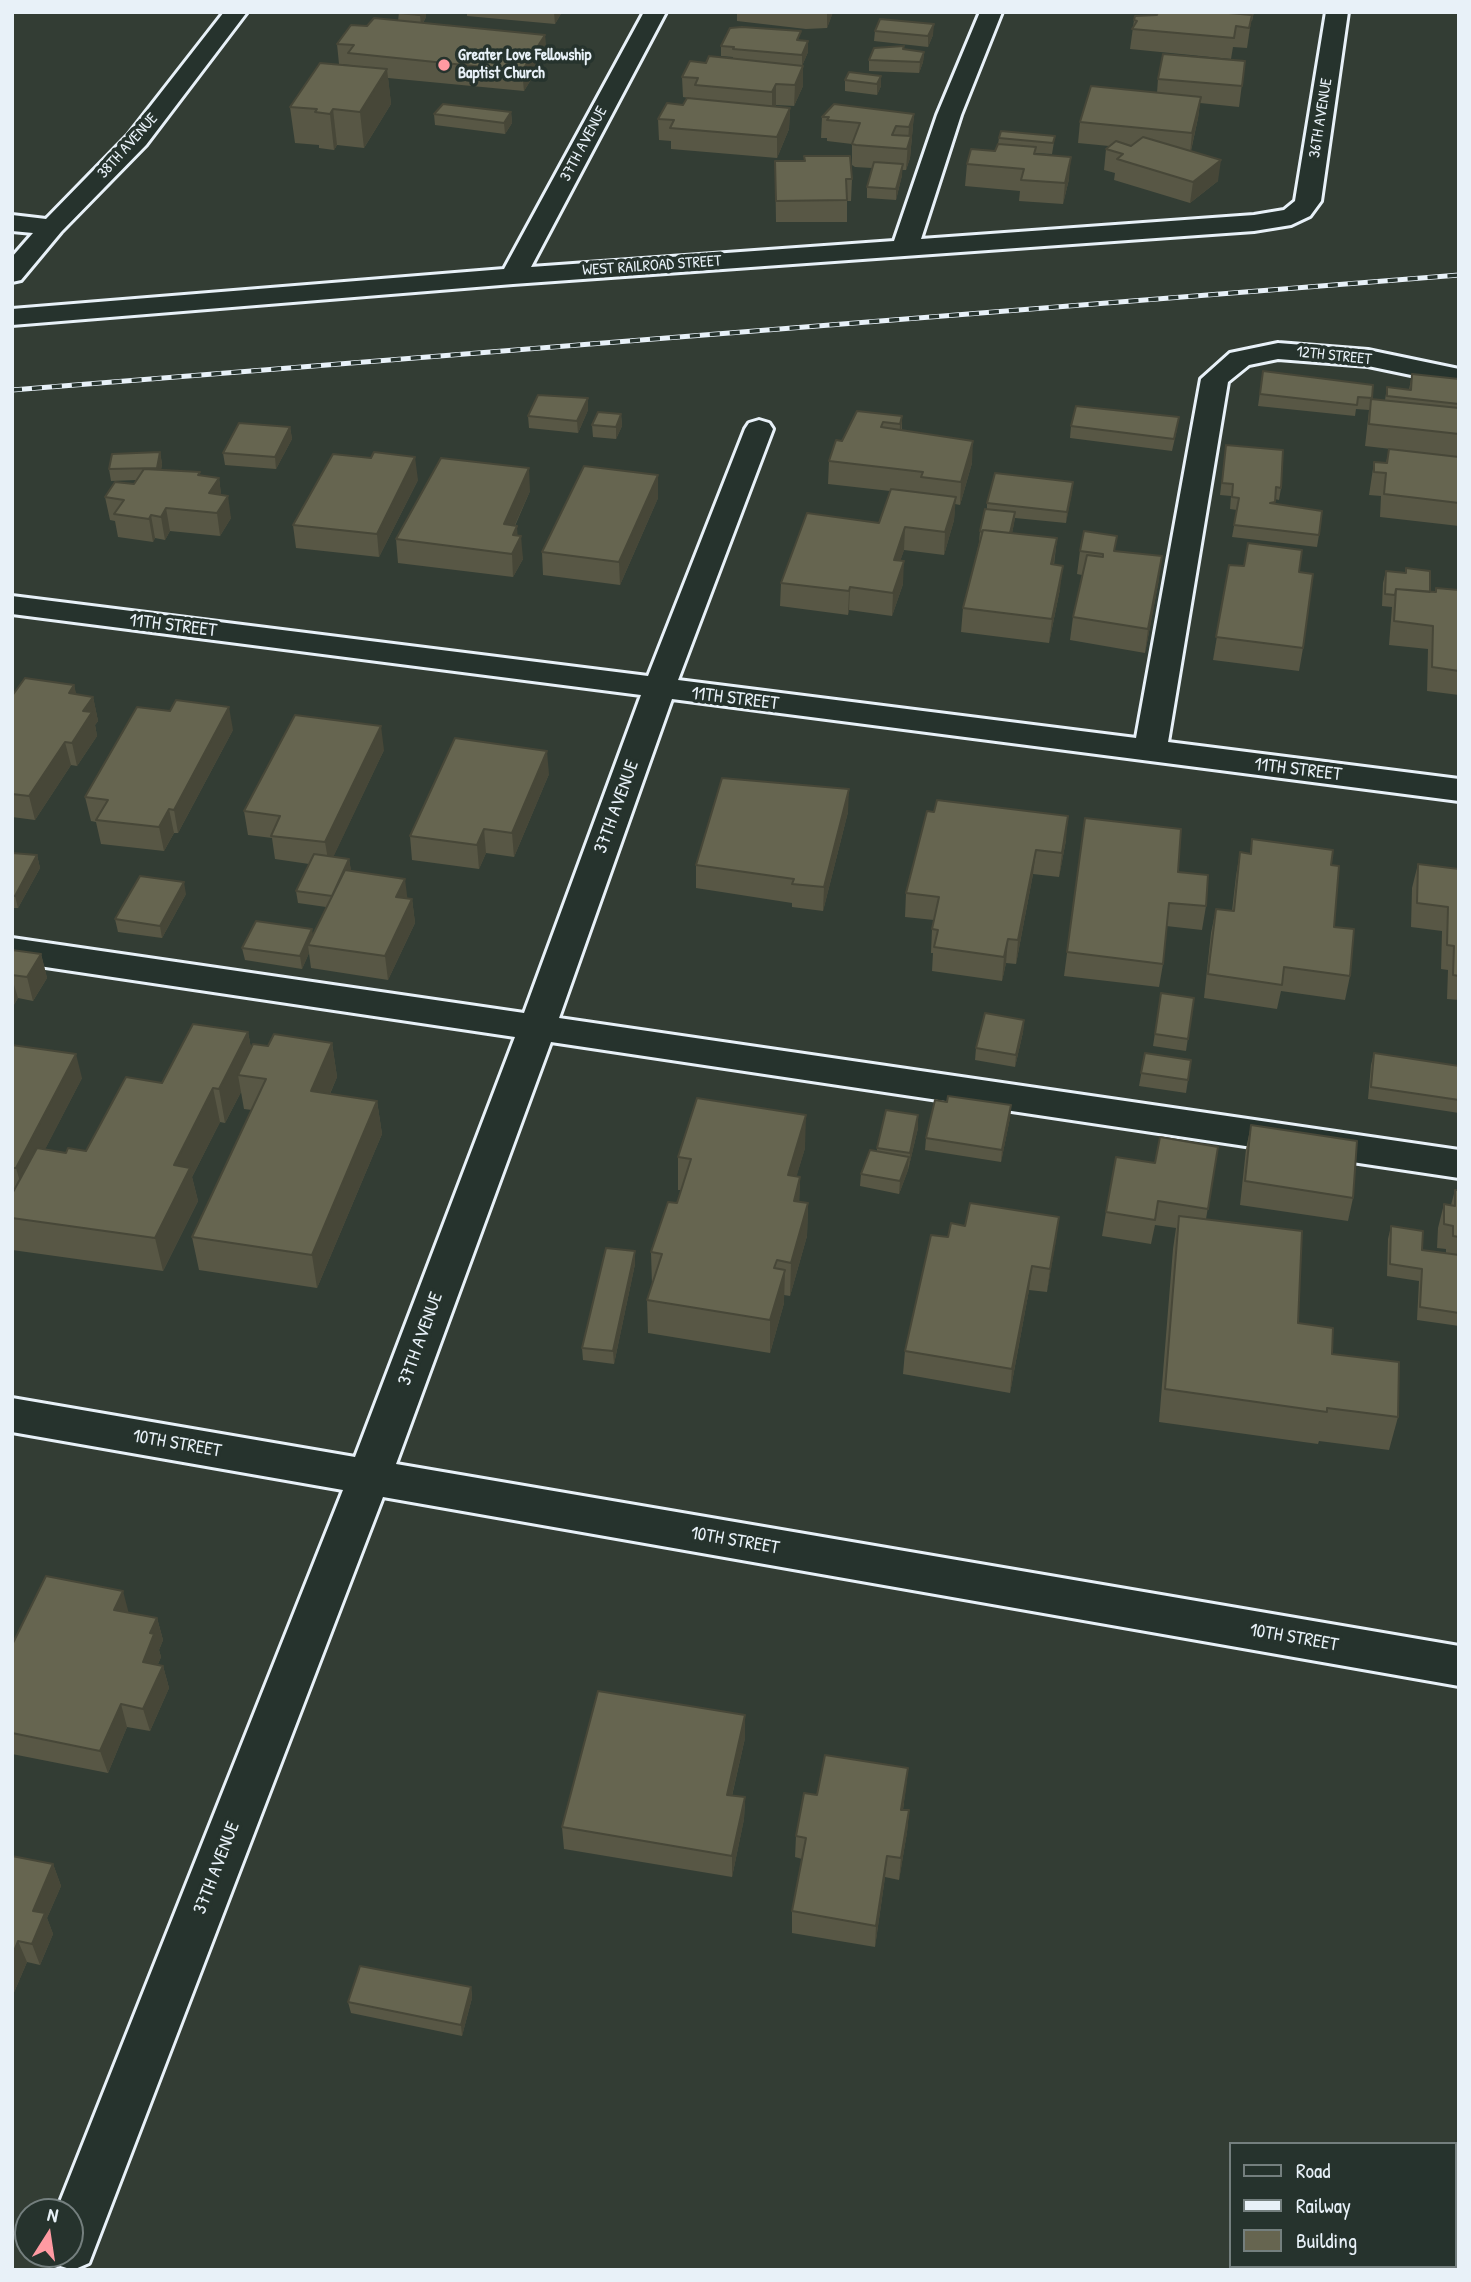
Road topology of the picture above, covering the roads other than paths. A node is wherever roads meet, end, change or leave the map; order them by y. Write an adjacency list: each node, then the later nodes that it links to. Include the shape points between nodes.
1 (236, 12): 7 (street, 38TH AVENUE, via 136,139)
2 (655, 12): 10 (street, 37TH AVENUE)
3 (991, 12): 8 (street, via 948,115)
4 (1337, 12): 5 (street, 36TH AVENUE, via 1308,201)
5 (1291, 217): 8 (street, WEST RAILROAD STREET)
6 (12, 223): 7 (street)
7 (52, 227): 9 (street, 38TH AVENUE)
8 (905, 248): 10 (street, WEST RAILROAD STREET)
9 (12, 274)
10 (513, 276): 11 (street, WEST RAILROAD STREET)
11 (12, 317)
12 (1459, 377): 16 (street, 12TH STREET, via 1368,358 1278,351 1241,359 1215,379)
13 (759, 429): 15 (street, 37TH AVENUE)
14 (12, 605): 15 (street, 11TH STREET)
15 (659, 689): 16 (street, 11TH STREET); 19 (street, 37TH AVENUE)
16 (1150, 751): 17 (street, 11TH STREET)
17 (1459, 790)
18 (12, 950): 19 (street)
19 (537, 1028): 20 (street); 22 (street, 37TH AVENUE)
20 (1459, 1164)
21 (12, 1415): 22 (street, 10TH STREET)
22 (369, 1478): 23 (street, 10TH STREET); 24 (street, 37TH AVENUE)
23 (1459, 1666)
24 (84, 2208)

